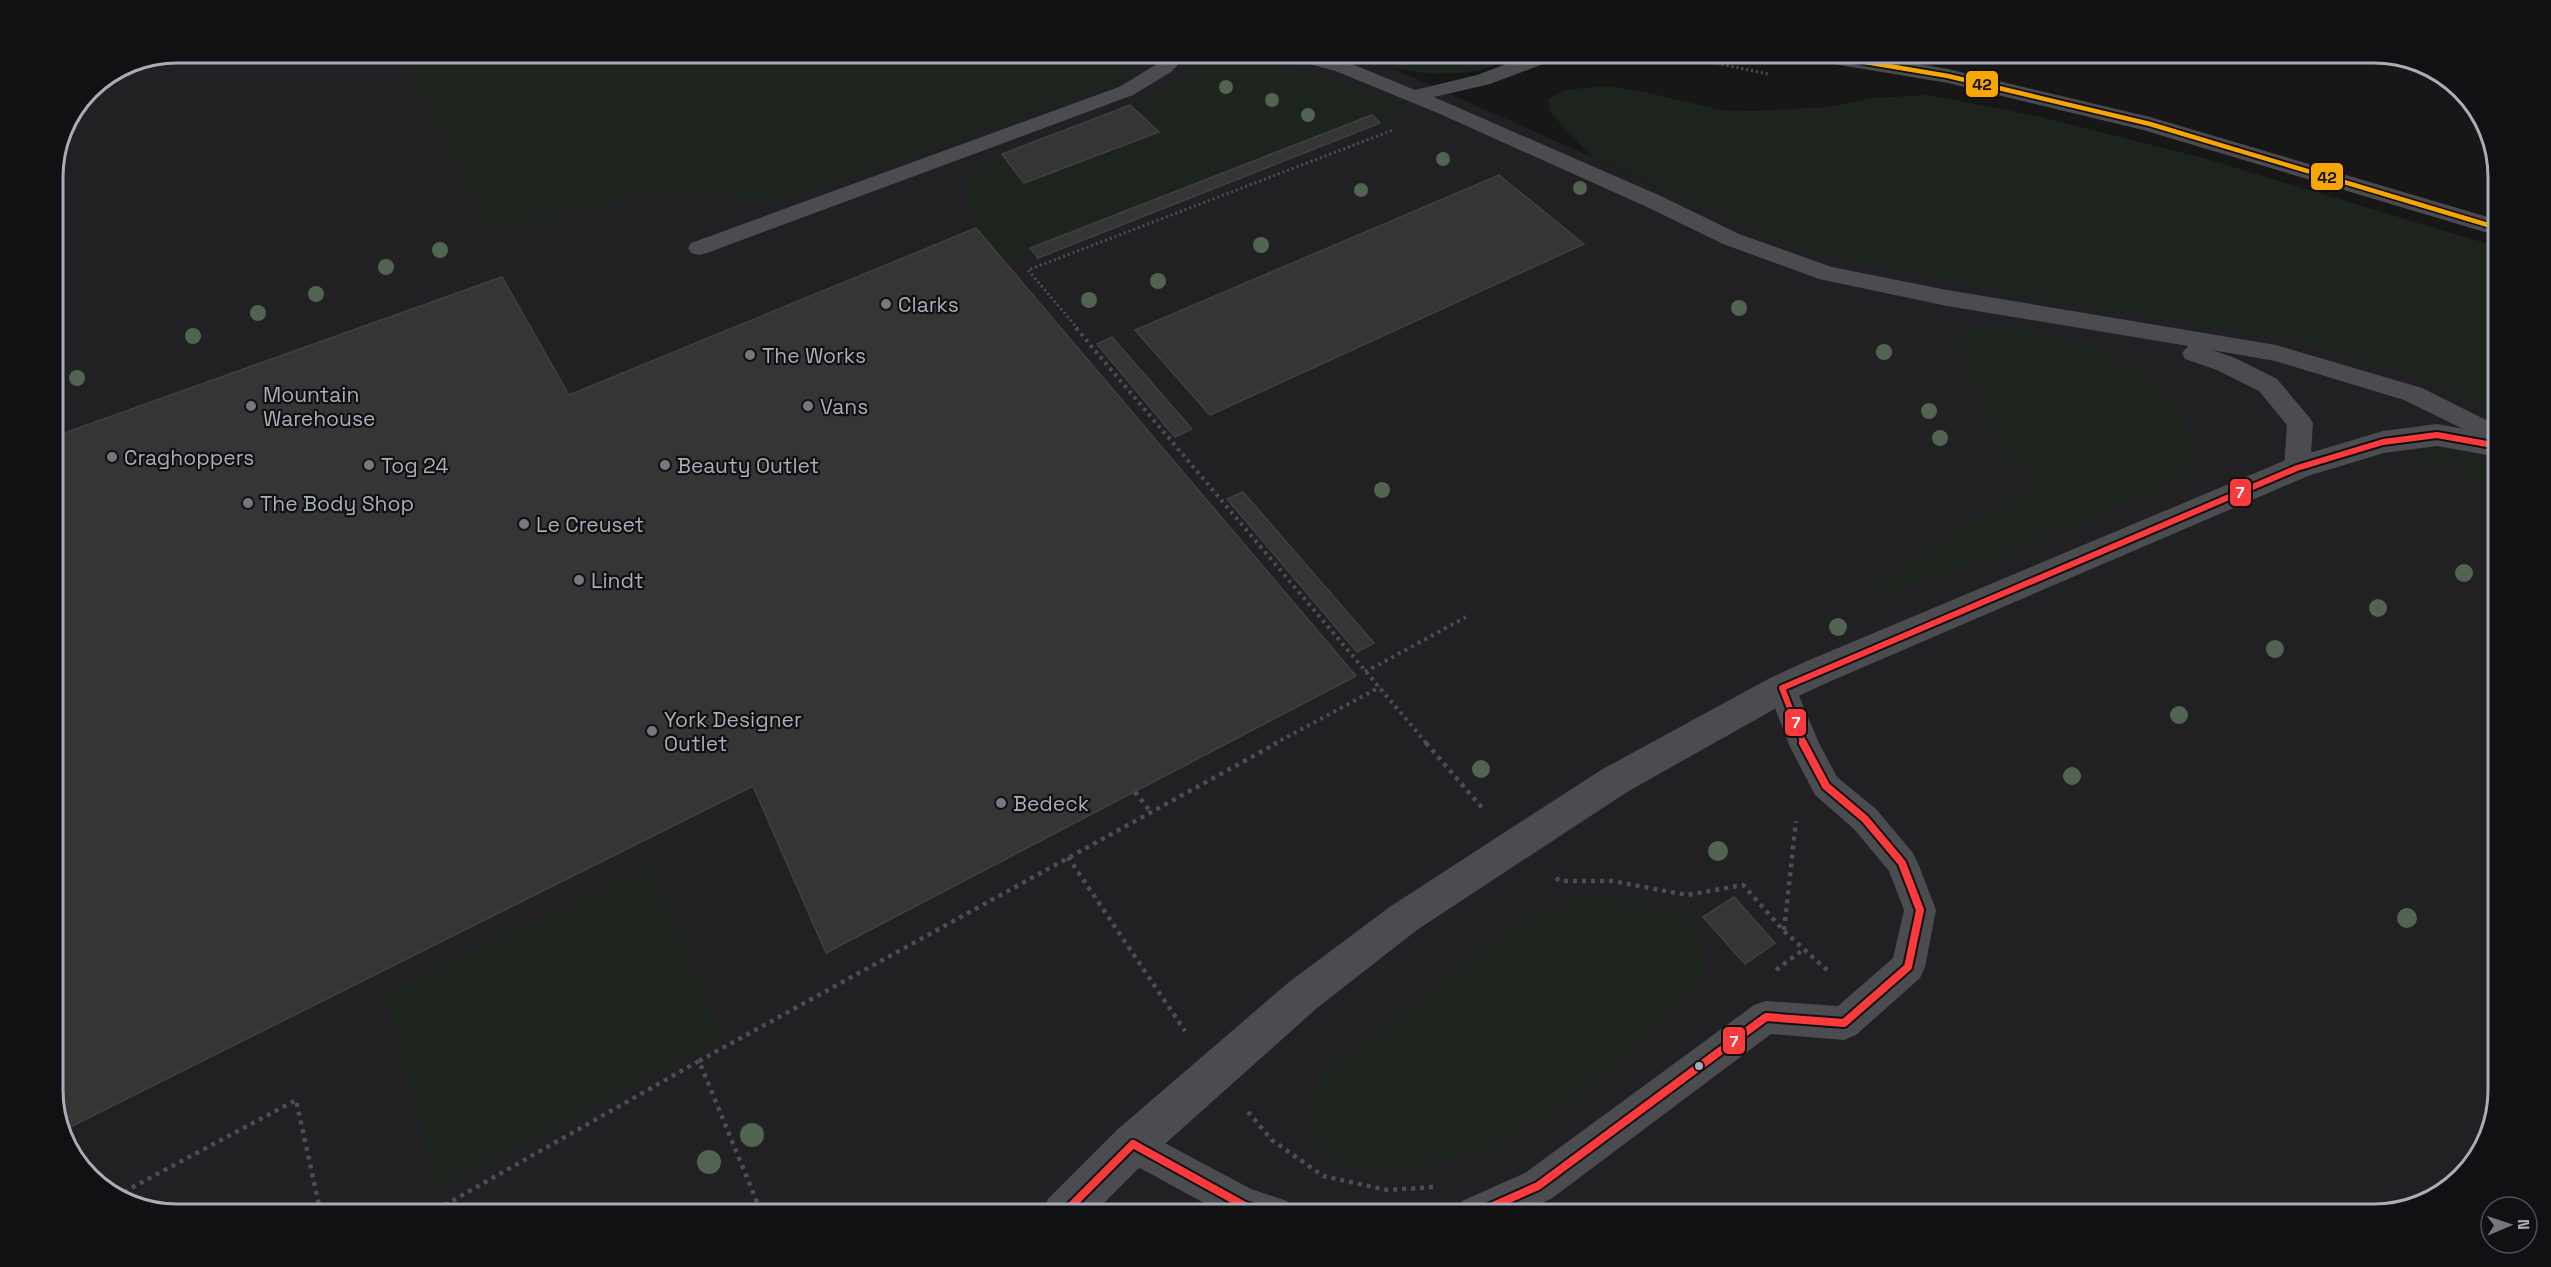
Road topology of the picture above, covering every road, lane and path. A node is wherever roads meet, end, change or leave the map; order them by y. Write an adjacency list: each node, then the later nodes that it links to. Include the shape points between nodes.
1 (1169, 63): 8 (lane, via 1126,91)
2 (1327, 63): 5 (lane)
3 (1528, 63): 5 (lane, via 1483,80)
4 (1869, 63): 7 (main road, via 1948,76 2150,124)
5 (1414, 96): 9 (lane, via 1731,239 1827,273)
6 (1399, 128): 14 (path, via 1029,270)
7 (2488, 225)
8 (699, 248)
9 (2121, 328): 10 (lane, via 2276,353 2413,394); 12 (lane, via 2226,364 2268,385 2300,423)
10 (2488, 433)
11 (2488, 444): 12 (street, via 2437,435 2383,442)
12 (2297, 468): 16 (street)
13 (1466, 617): 14 (path)
14 (1365, 672): 15 (path)
15 (1380, 687): 19 (path); 20 (path)
16 (1782, 687): 17 (lane, via 1805,747); 20 (street, via 1614,781)
17 (1826, 786): 22 (path, via 1799,798); 25 (lane, via 1864,819 1902,863 1920,910 1908,966)
18 (1135, 792): 19 (path)
19 (1150, 811): 21 (path)
20 (1514, 846): 22 (path, via 1560,880 1612,881 1687,895 1743,885); 27 (street, via 1404,918 1303,995)
21 (1068, 857): 26 (path); 27 (path)
22 (1784, 931): 23 (path)
23 (1804, 949): 24 (path); 25 (path)
24 (1767, 976)
25 (1865, 1005): 36 (lane, via 1844,1023 1766,1017 1538,1186)
26 (699, 1062): 32 (path); 33 (path)
27 (1213, 1073): 28 (street); 29 (path, via 1272,1140 1323,1176 1387,1190)
28 (1133, 1144): 34 (street); 35 (lane)
29 (1438, 1186)
30 (125, 1191): 31 (path, via 296,1100)
31 (319, 1204)
32 (448, 1204)
33 (757, 1204)
34 (1074, 1204)
35 (1241, 1204)
36 (1499, 1204)

